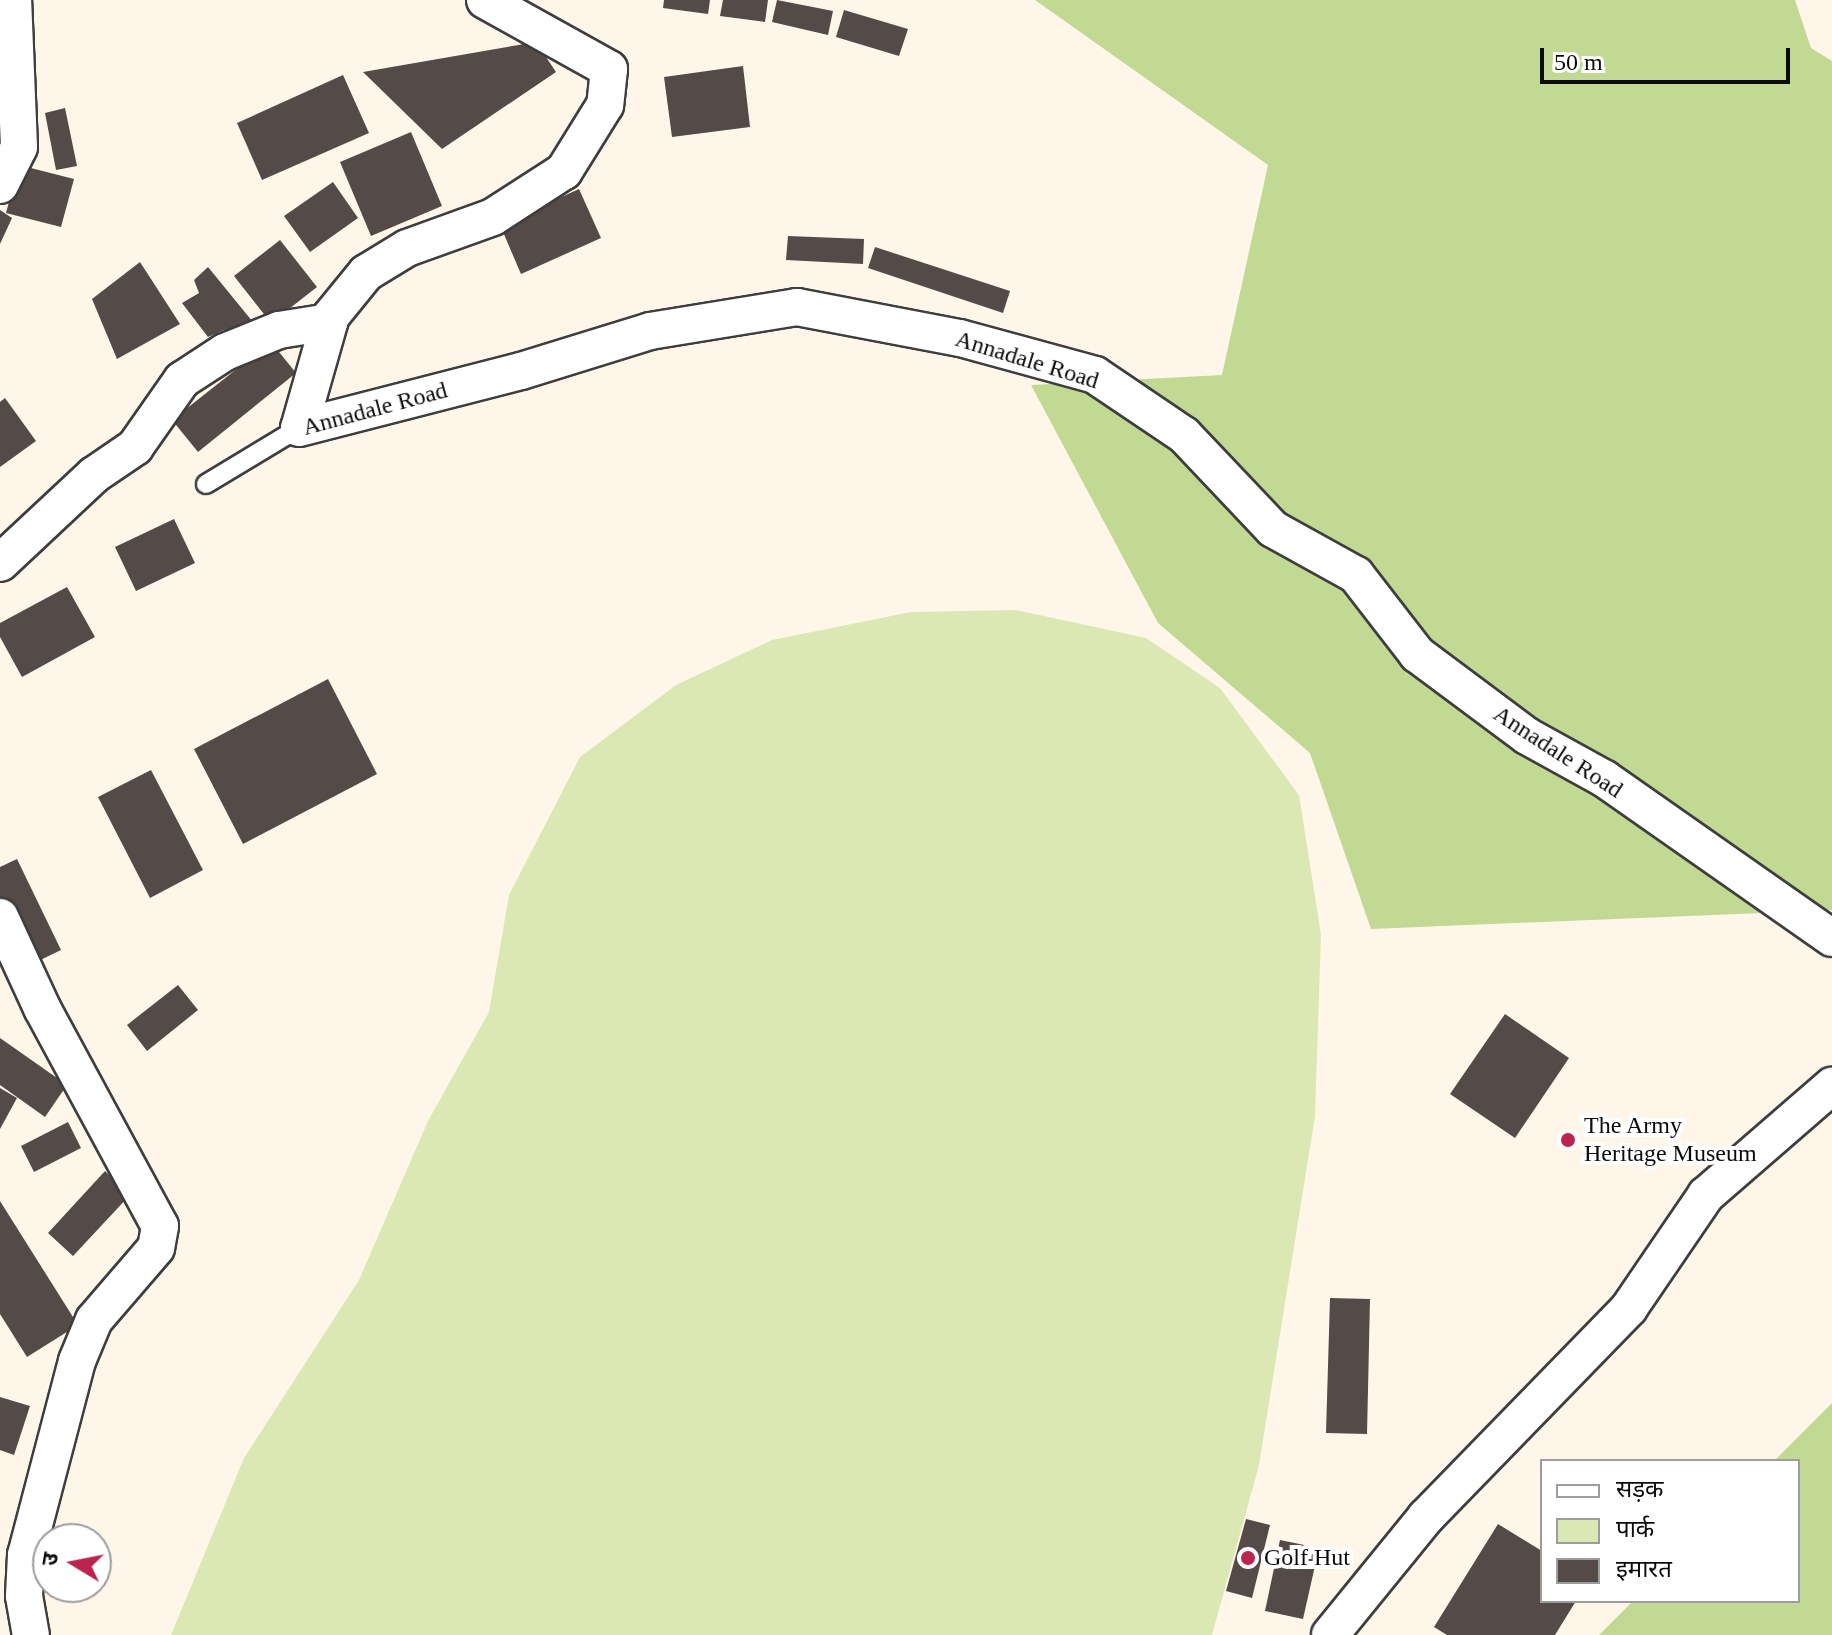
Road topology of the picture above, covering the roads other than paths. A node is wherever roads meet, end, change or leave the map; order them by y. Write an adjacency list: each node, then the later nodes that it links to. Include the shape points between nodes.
1 (13, 0): 3 (street, via 19,147)
2 (485, 0): 4 (street, via 609,69 605,105 564,171 493,217 392,255 366,273)
3 (0, 185)
4 (329, 322): 5 (street); 7 (street, via 279,330 225,352 182,380 135,447 94,475)
5 (299, 428): 6 (lane, Annadale Road); 9 (street, Annadale Road, via 521,371 650,331 797,307 960,338 1095,375 1184,435 1273,529 1356,575 1417,654 1527,736 1605,779)
6 (206, 484)
7 (0, 563)
8 (0, 917): 11 (street, via 42,1008 160,1226 156,1248 94,1320 77,1361 26,1555 24,1596)
9 (1832, 938)
10 (1832, 1086): 12 (street, via 1706,1195 1629,1308 1426,1517)
11 (31, 1635)
12 (1330, 1635)

